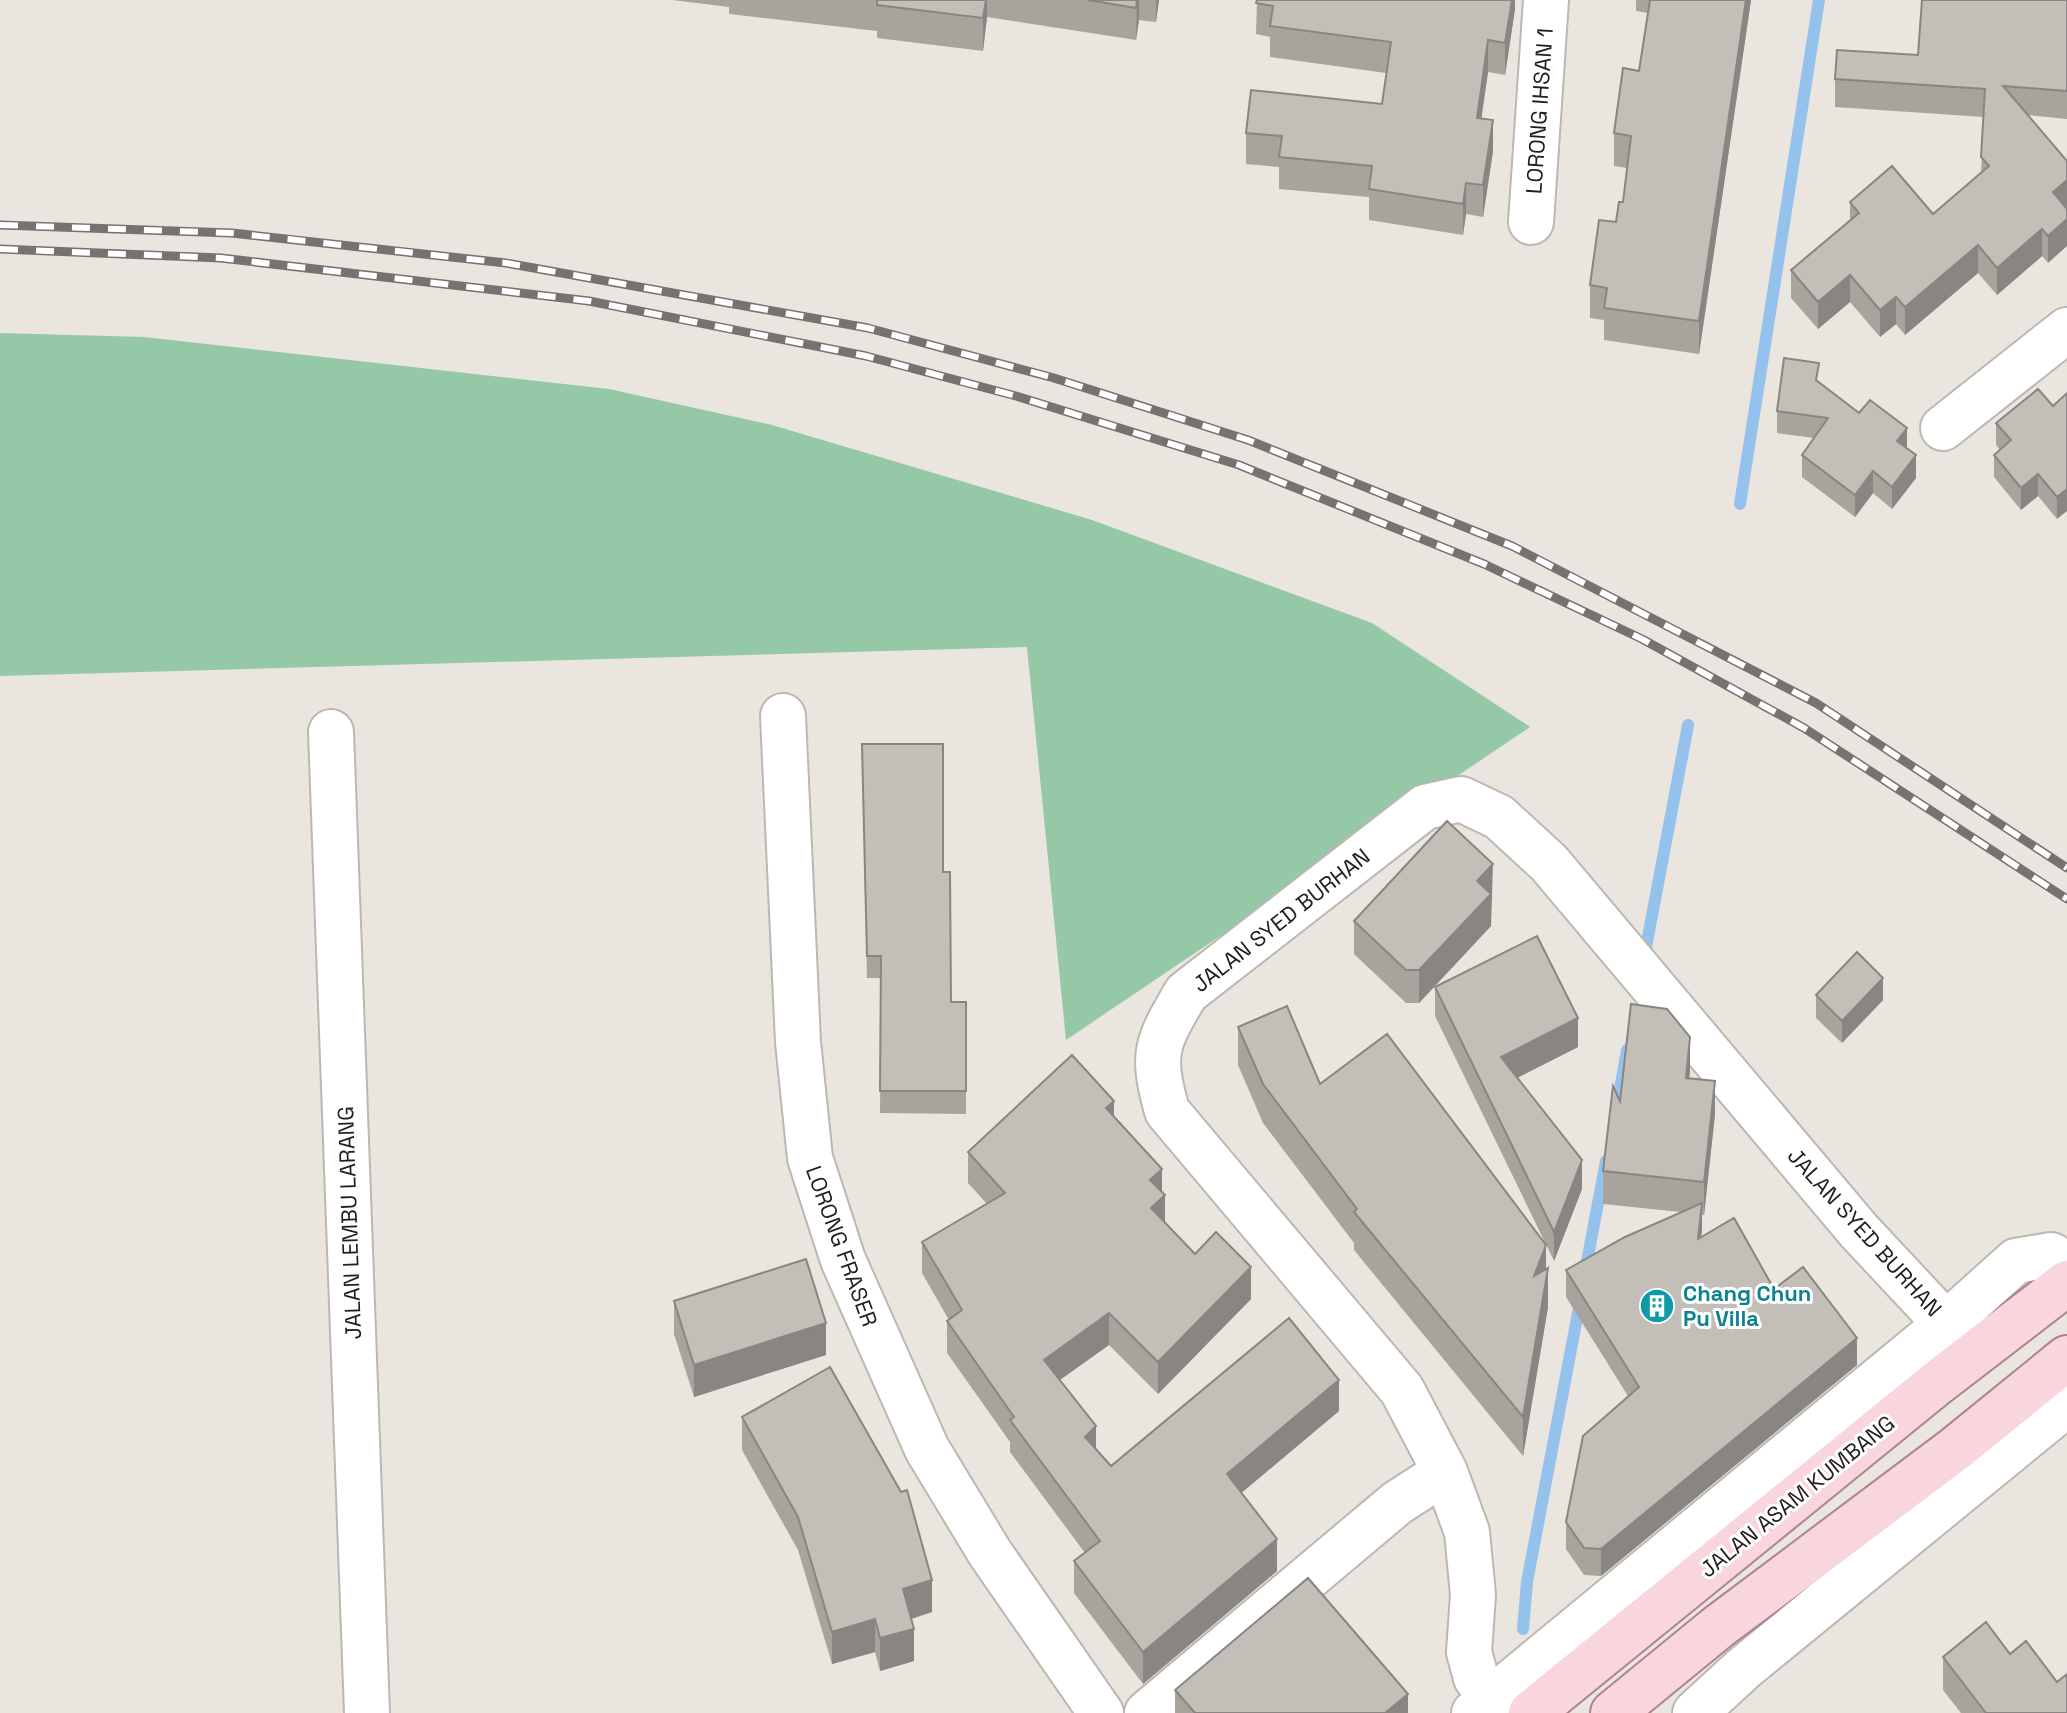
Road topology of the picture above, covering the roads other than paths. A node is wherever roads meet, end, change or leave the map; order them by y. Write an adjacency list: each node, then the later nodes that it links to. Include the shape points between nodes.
1 (1546, 0): 2 (street, LORONG IHSAN 1)
2 (1531, 222)
3 (2067, 330): 4 (street)
4 (1943, 428)
5 (783, 716): 16 (street, LORONG FRASER, via 798,1042 810,1158 843,1260 927,1449 990,1553)
6 (331, 732): 15 (street, JALAN LEMBU LARANG)
7 (2067, 1265): 9 (street, via 2051,1255 2016,1261)
8 (2067, 1283): 14 (main road, JALAN ASAM KUMBANG, via 1568,1682)
9 (1946, 1324): 12 (street, JALAN SYED BURHAN, via 1859,1231 1549,863 1499,817 1461,799 1425,807 1186,993 1161,1037 1156,1071 1167,1111 1402,1390); 14 (street)
10 (2067, 1358): 13 (main road, via 1718,1627)
11 (2067, 1404): 19 (street)
12 (1445, 1472): 14 (street, JALAN SYED BURHAN, via 1467,1532 1473,1595 1469,1652 1476,1678); 17 (street, via 1397,1503)
13 (1646, 1697): 18 (main road)
14 (1499, 1708)
15 (367, 1713)
16 (1101, 1713)
17 (1147, 1713)
18 (1613, 1713)
19 (1695, 1713)

